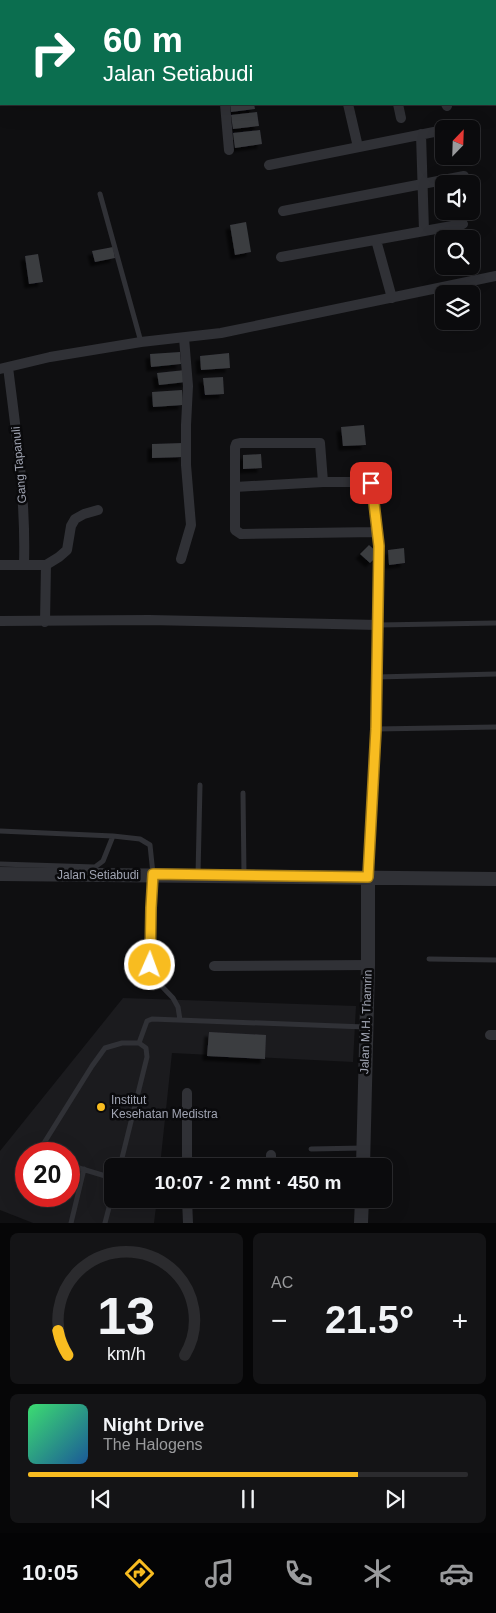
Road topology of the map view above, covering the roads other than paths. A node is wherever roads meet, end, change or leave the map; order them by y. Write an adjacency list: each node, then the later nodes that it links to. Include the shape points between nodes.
1 (225, 105): 8 (street)
2 (348, 105): 7 (street)
3 (398, 105): 4 (street)
4 (401, 118)
5 (435, 132): 6 (street)
6 (421, 134): 7 (street); 11 (street)
7 (358, 147): 9 (street)
8 (229, 150)
9 (269, 165)
10 (435, 182): 11 (street)
11 (423, 184): 13 (street); 15 (street)
12 (100, 194): 21 (lane)
13 (283, 211)
14 (463, 224): 15 (street)
15 (424, 231): 16 (street)
16 (376, 240): 17 (street); 19 (street)
17 (281, 257)
18 (496, 276): 19 (street)
19 (392, 298): 20 (street)
20 (184, 338): 21 (street); 27 (street, via 188,386 186,465 191,525)
21 (141, 342): 22 (street)
22 (4, 368): 28 (street, Gang Tapanuli, via 19,456)
23 (323, 482): 24 (street); 24 (street, via 320,442 240,443 235,447); 26 (street, via 371,483)
24 (235, 487): 26 (street, via 235,530 241,534)
25 (98, 510): 30 (street, via 75,519 66,550)
26 (377, 532): 34 (street)
27 (181, 559)
28 (24, 564): 29 (street); 30 (street)
29 (0, 565)
30 (46, 565): 32 (street)
31 (0, 621): 32 (street)
32 (45, 622): 34 (street, via 152,620)
33 (496, 622): 34 (lane)
34 (378, 625): 36 (street)
35 (496, 674): 36 (lane)
36 (377, 677): 38 (street)
37 (496, 727): 38 (lane)
38 (376, 729): 48 (street)
39 (200, 785): 46 (lane)
40 (243, 793): 47 (lane)
41 (0, 831): 42 (lane)
42 (113, 836): 43 (lane, via 103,861 95,866); 45 (lane, via 140,839 150,845)
43 (0, 864)
44 (0, 874): 45 (street, Jalan Setiabudi)
45 (153, 874): 46 (street, Jalan Setiabudi); 54 (lane, via 152,976 173,998)
46 (198, 875): 47 (street, Jalan Setiabudi)
47 (244, 876): 48 (street, Jalan Setiabudi)
48 (368, 877): 49 (street, Jalan Setiabudi); 52 (street, Jalan M.H. Thamrin)
49 (496, 879)
50 (429, 959): 51 (lane)
51 (496, 960)
52 (368, 965): 53 (street); 55 (street, Jalan M.H. Thamrin)
53 (214, 966)
54 (180, 1020): 55 (lane); 56 (lane, via 146,1021)
55 (366, 1027): 59 (street, Jalan M.H. Thamrin)
56 (139, 1043): 58 (lane, via 105,1048); 61 (lane, via 146,1048 147,1057)
57 (187, 1093): 62 (street)
58 (45, 1142)
59 (363, 1148): 60 (lane); 63 (street, Jalan M.H. Thamrin)
60 (311, 1150)
61 (122, 1158)
62 (187, 1158)
63 (363, 1158)
64 (80, 1168): 65 (lane)
65 (84, 1169): 66 (lane); 70 (lane)
66 (104, 1175)
67 (109, 1208): 71 (lane)
68 (188, 1208): 72 (street)
69 (362, 1208): 73 (street)
70 (71, 1223)
71 (105, 1223)
72 (188, 1223)
73 (362, 1223)

